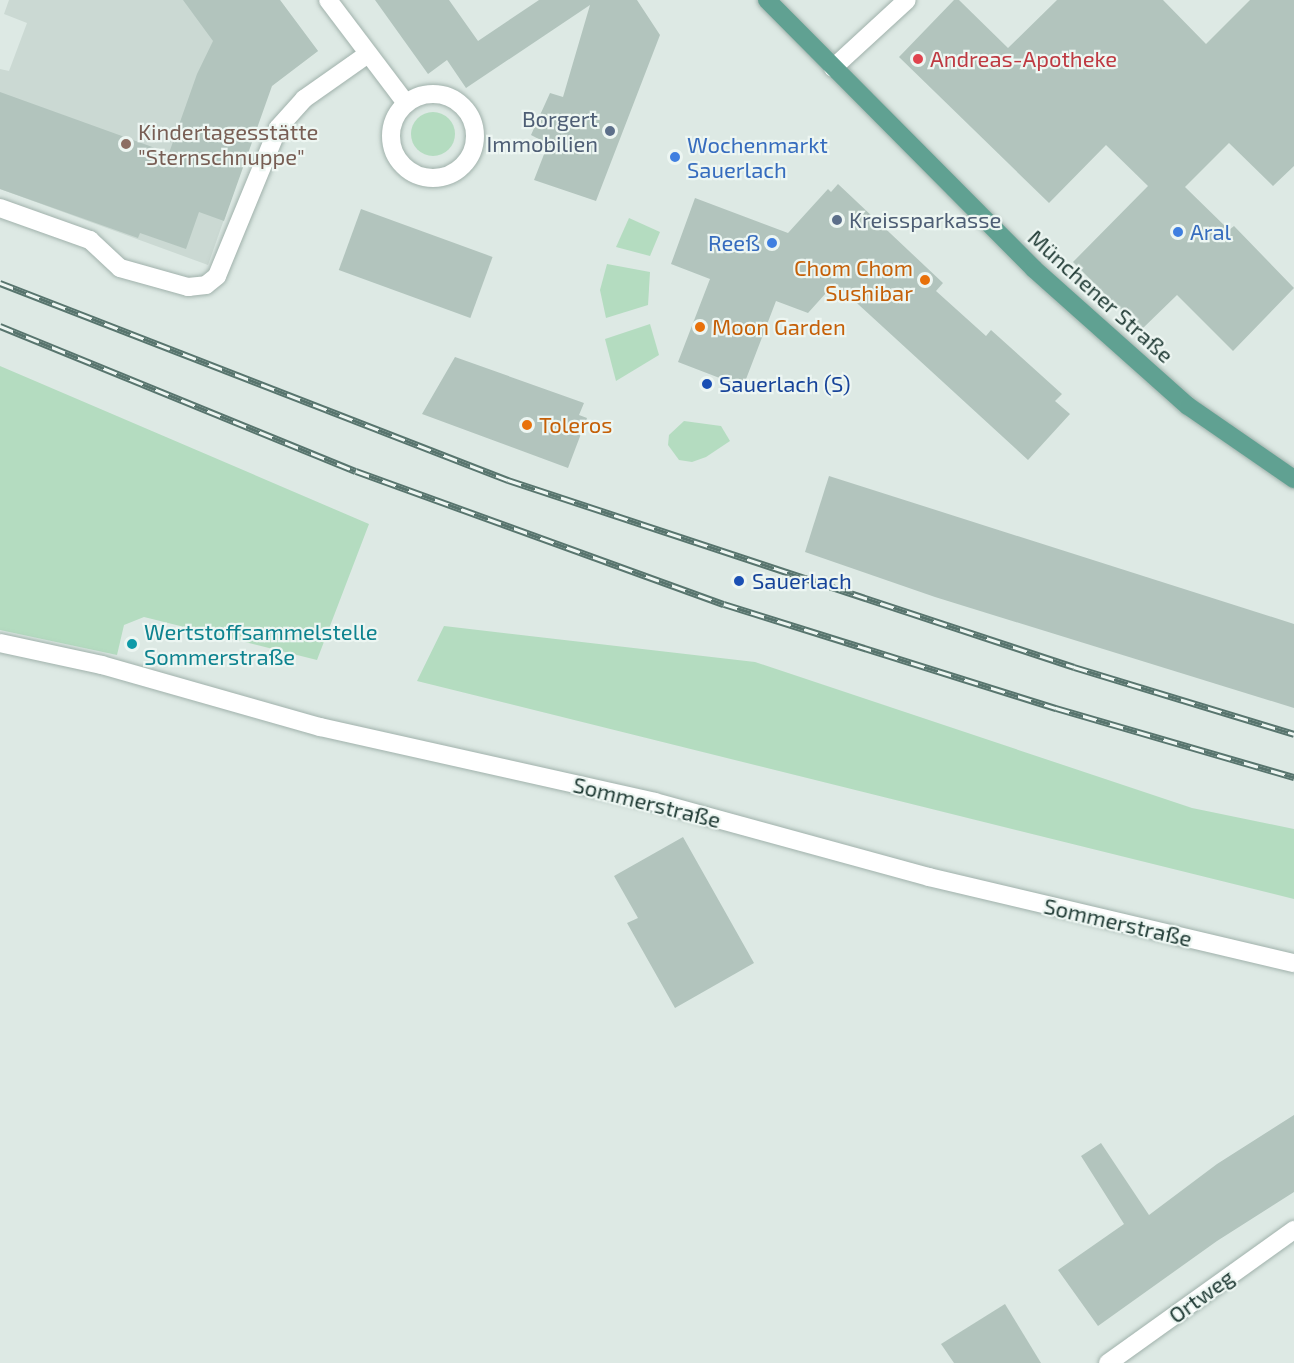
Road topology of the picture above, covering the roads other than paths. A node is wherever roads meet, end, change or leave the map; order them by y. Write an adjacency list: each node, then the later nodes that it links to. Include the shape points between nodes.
1 (328, 0): 4 (street)
2 (767, 0): 5 (main road, Münchener Straße)
3 (907, 0): 5 (street)
4 (368, 54): 6 (street); 7 (street, via 304,99 278,128 217,276 206,285 188,287 120,268 90,240)
5 (833, 68): 8 (main road, Münchener Straße, via 1043,277 1188,406)
6 (406, 103): 6 (street, via 392,129 392,144 402,163 420,176 435,178 462,166 471,154 475,138 473,122 465,108 438,94 421,95)
7 (0, 208)
8 (1294, 479)
9 (0, 644): 10 (street, Sommerstraße, via 102,665 320,727 655,802 929,877)
10 (1294, 963)
11 (1294, 1230): 12 (street, Ortweg)
12 (1108, 1363)

